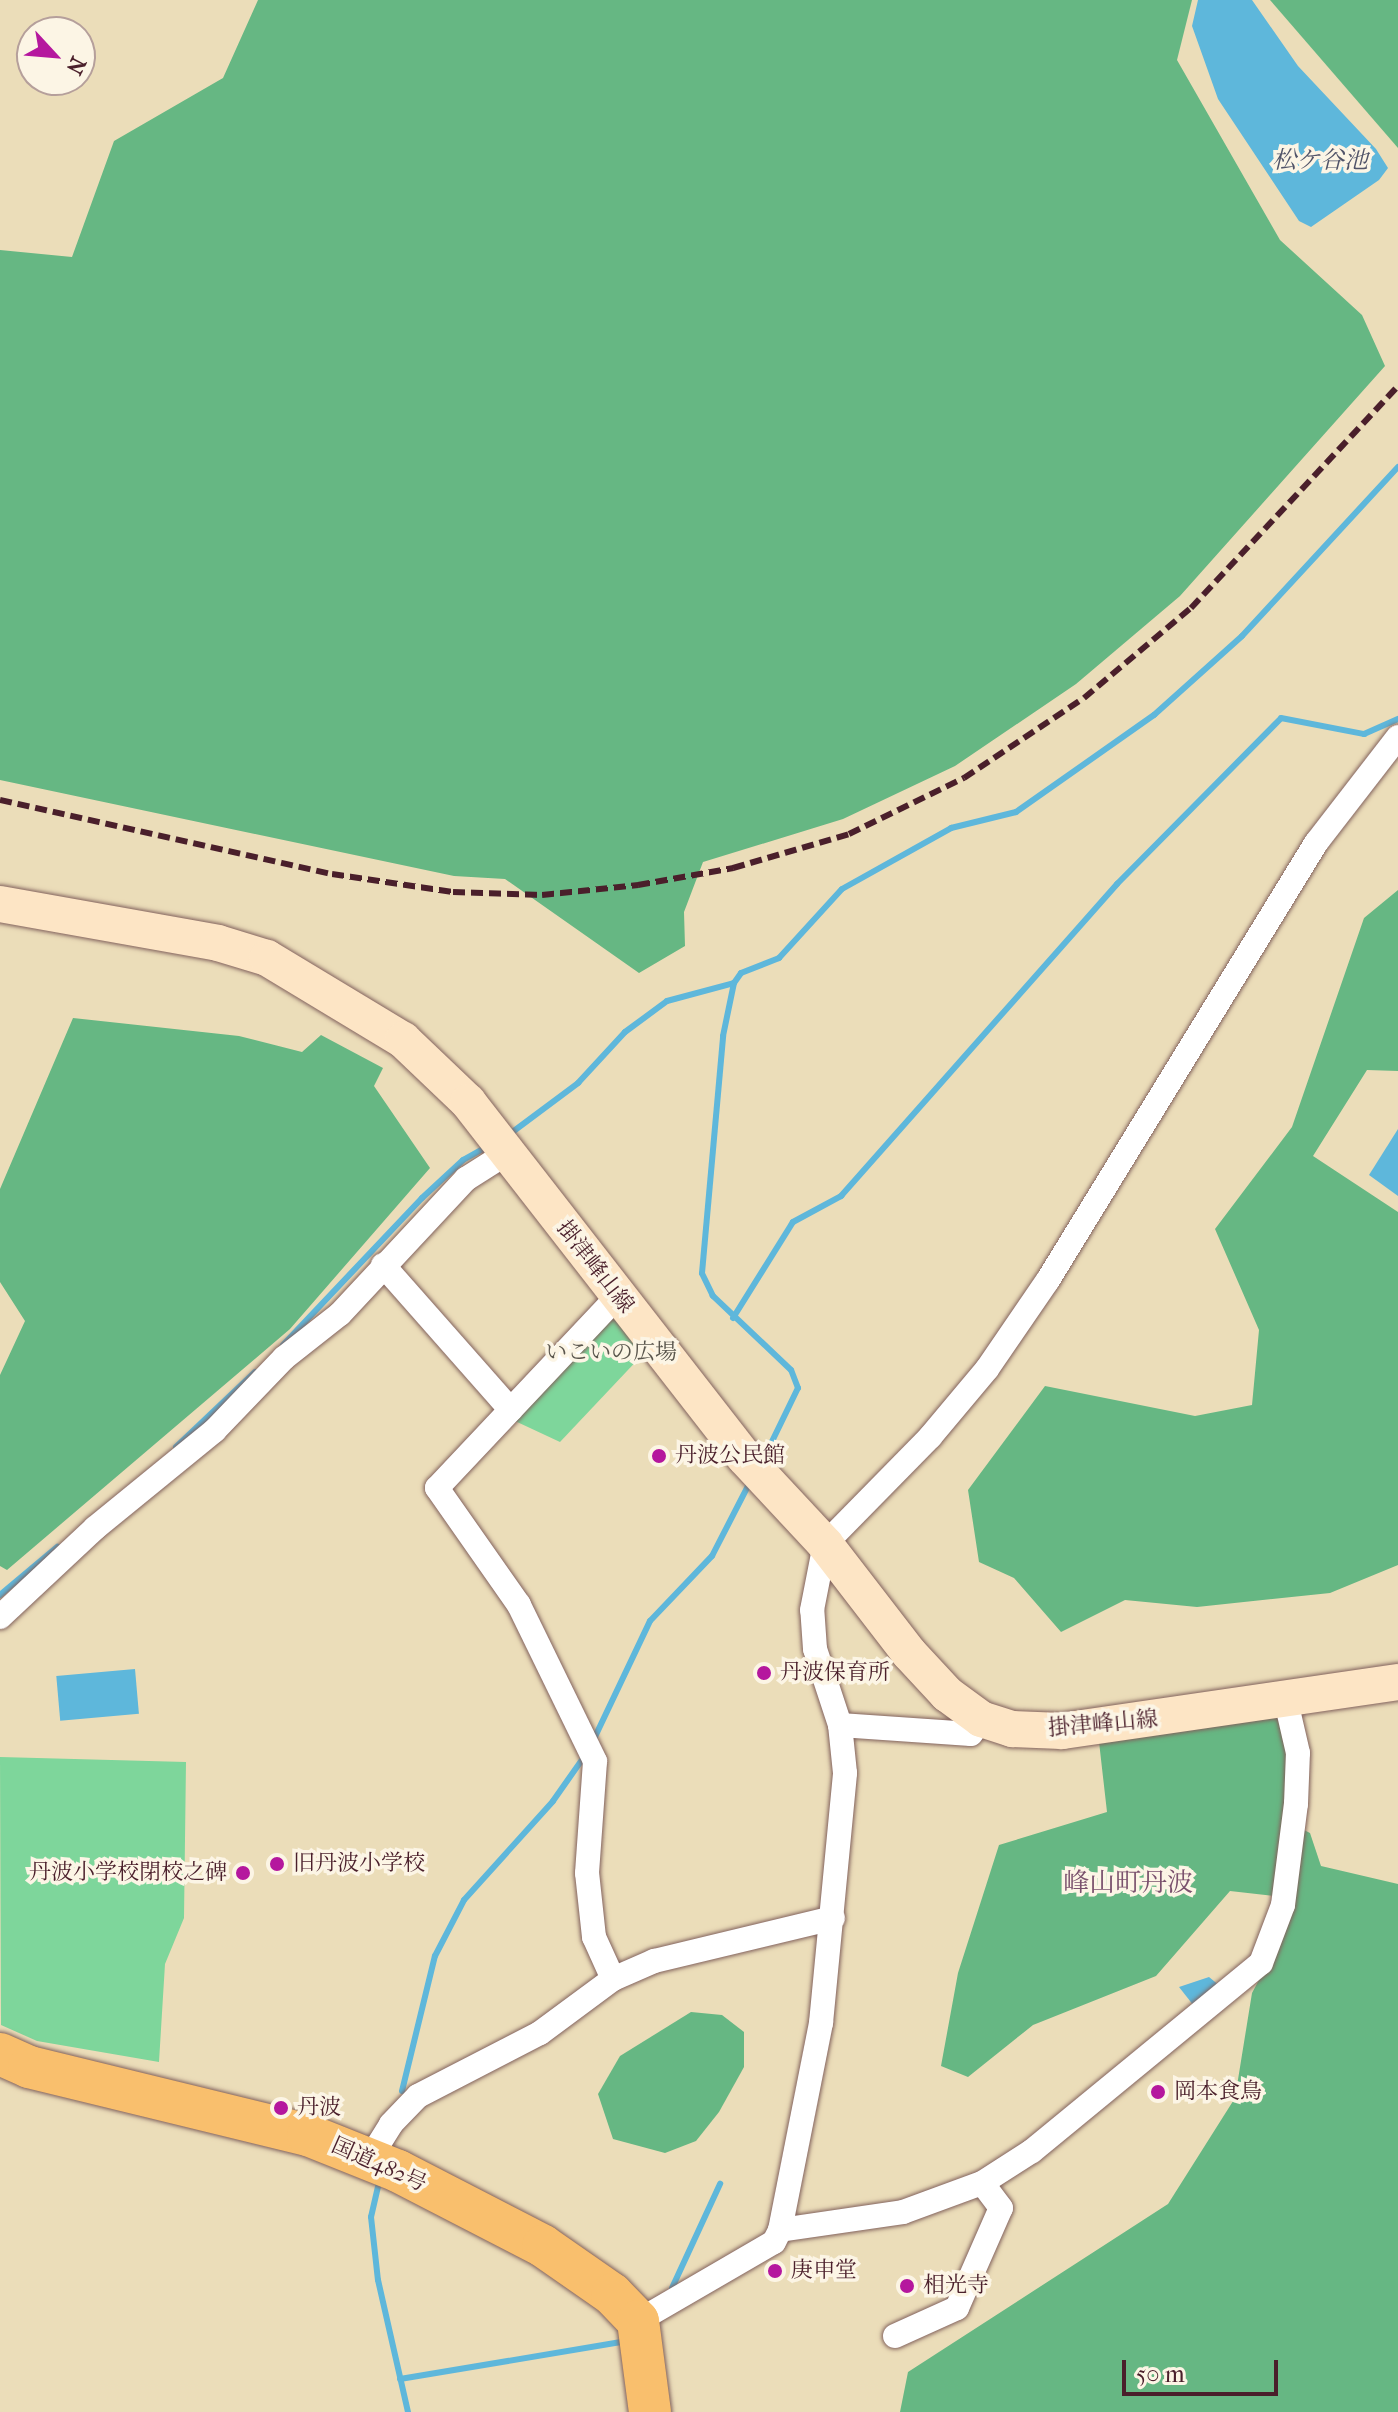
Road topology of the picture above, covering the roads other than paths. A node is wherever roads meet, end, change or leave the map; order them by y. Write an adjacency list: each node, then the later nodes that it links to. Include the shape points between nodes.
1 (1398, 737): 7 (street, via 1316,843 1048,1280 987,1369 930,1437)
2 (0, 904): 3 (main road, 掛津峰山線, via 218,943 267,958 403,1040)
3 (502, 1145): 4 (street); 5 (main road, 掛津峰山線)
4 (383, 1265): 6 (street); 8 (street, via 340,1314 284,1358 231,1415 95,1528)
5 (617, 1297): 6 (street); 7 (main road, 掛津峰山線, via 755,1469)
6 (511, 1410): 14 (street, via 437,1488 519,1605 589,1750 587,1873 594,1937)
7 (825, 1544): 11 (main road, 掛津峰山線, via 909,1653 947,1694); 12 (street, via 812,1610 815,1649)
8 (0, 1617)
9 (1398, 1682): 10 (main road, 掛津峰山線)
10 (1286, 1701): 11 (main road, 掛津峰山線, via 1062,1731 1012,1729); 17 (street, via 1298,1753 1296,1804 1283,1905 1261,1963 1032,2151)
11 (981, 1719): 12 (street, via 971,1734)
12 (840, 1725): 13 (street, via 845,1773)
13 (833, 1918): 14 (street, via 654,1961); 18 (street, via 821,2023)
14 (613, 1979): 16 (street, via 540,2033 418,2096 391,2124)
15 (0, 2054): 16 (highway, 国道482号, via 29,2067 232,2113)
16 (370, 2158): 19 (highway, 国道482号, via 543,2246 612,2294)
17 (982, 2183): 18 (street, via 903,2212); 20 (street, via 1001,2208 957,2308)
18 (780, 2230): 19 (street, via 774,2242)
19 (638, 2321): 21 (highway)
20 (895, 2336)
21 (650, 2412)

